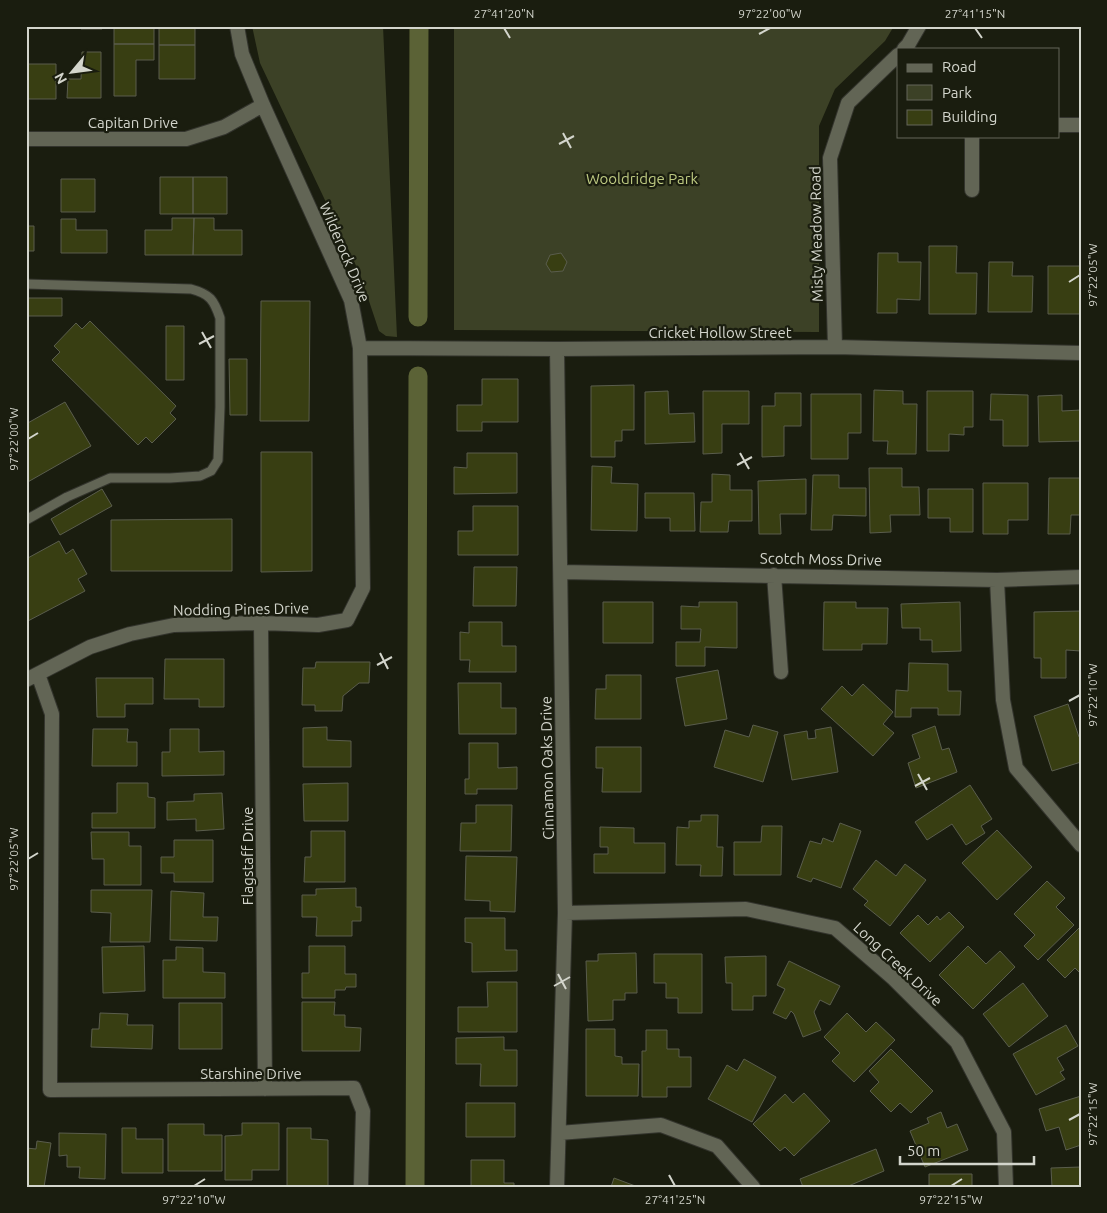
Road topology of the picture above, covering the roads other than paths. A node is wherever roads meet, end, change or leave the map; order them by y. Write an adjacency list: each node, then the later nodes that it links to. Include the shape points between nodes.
1 (237, 26): 5 (street, Wilderock Drive, via 242,54)
2 (919, 26): 3 (street)
3 (905, 48)
4 (897, 56): 12 (street, Misty Meadow Road, via 848,103 830,158)
5 (263, 106): 9 (street, Capitan Drive, via 224,127 186,139); 13 (street, Wilderock Drive, via 351,300)
6 (1060, 125): 7 (street)
7 (1081, 125)
8 (972, 138): 10 (street)
9 (26, 139)
10 (972, 190)
11 (26, 284): 16 (lane, via 191,289 206,293 216,305 220,318 220,407 218,460 211,471 200,476 110,478)
12 (835, 347): 14 (street, Cricket Hollow Street); 15 (street, Cricket Hollow Street)
13 (360, 348): 14 (street, Cricket Hollow Street); 21 (street, Wilderock Drive, via 362,588)
14 (557, 349): 17 (street, Cinnamon Oaks Drive)
15 (1081, 353)
16 (26, 520)
17 (561, 572): 18 (street, Scotch Moss Drive); 27 (street, Cinnamon Oaks Drive)
18 (774, 574): 20 (street, Scotch Moss Drive); 23 (street)
19 (1081, 577): 20 (street, Scotch Moss Drive)
20 (997, 580): 25 (street, via 1003,700 1016,768)
21 (347, 620): 22 (street, Nodding Pines Drive, via 318,625)
22 (261, 623): 24 (street, Nodding Pines Drive, via 174,624 130,634 90,647); 28 (street, Flagstaff Drive)
23 (781, 672)
24 (32, 677): 28 (street, Starshine Drive, via 52,714 50,1090)
25 (1076, 830): 26 (street)
26 (1081, 845)
27 (565, 913): 29 (street, Cinnamon Oaks Drive); 33 (street, Long Creek Drive, via 746,909 835,928 894,978 957,1042 1004,1132)
28 (265, 1089): 30 (street, Starshine Drive, via 354,1088 363,1111)
29 (558, 1133): 31 (street, Cinnamon Oaks Drive); 32 (street, via 661,1125 717,1146)
30 (361, 1186)
31 (557, 1187)
32 (753, 1187)
33 (1006, 1187)

